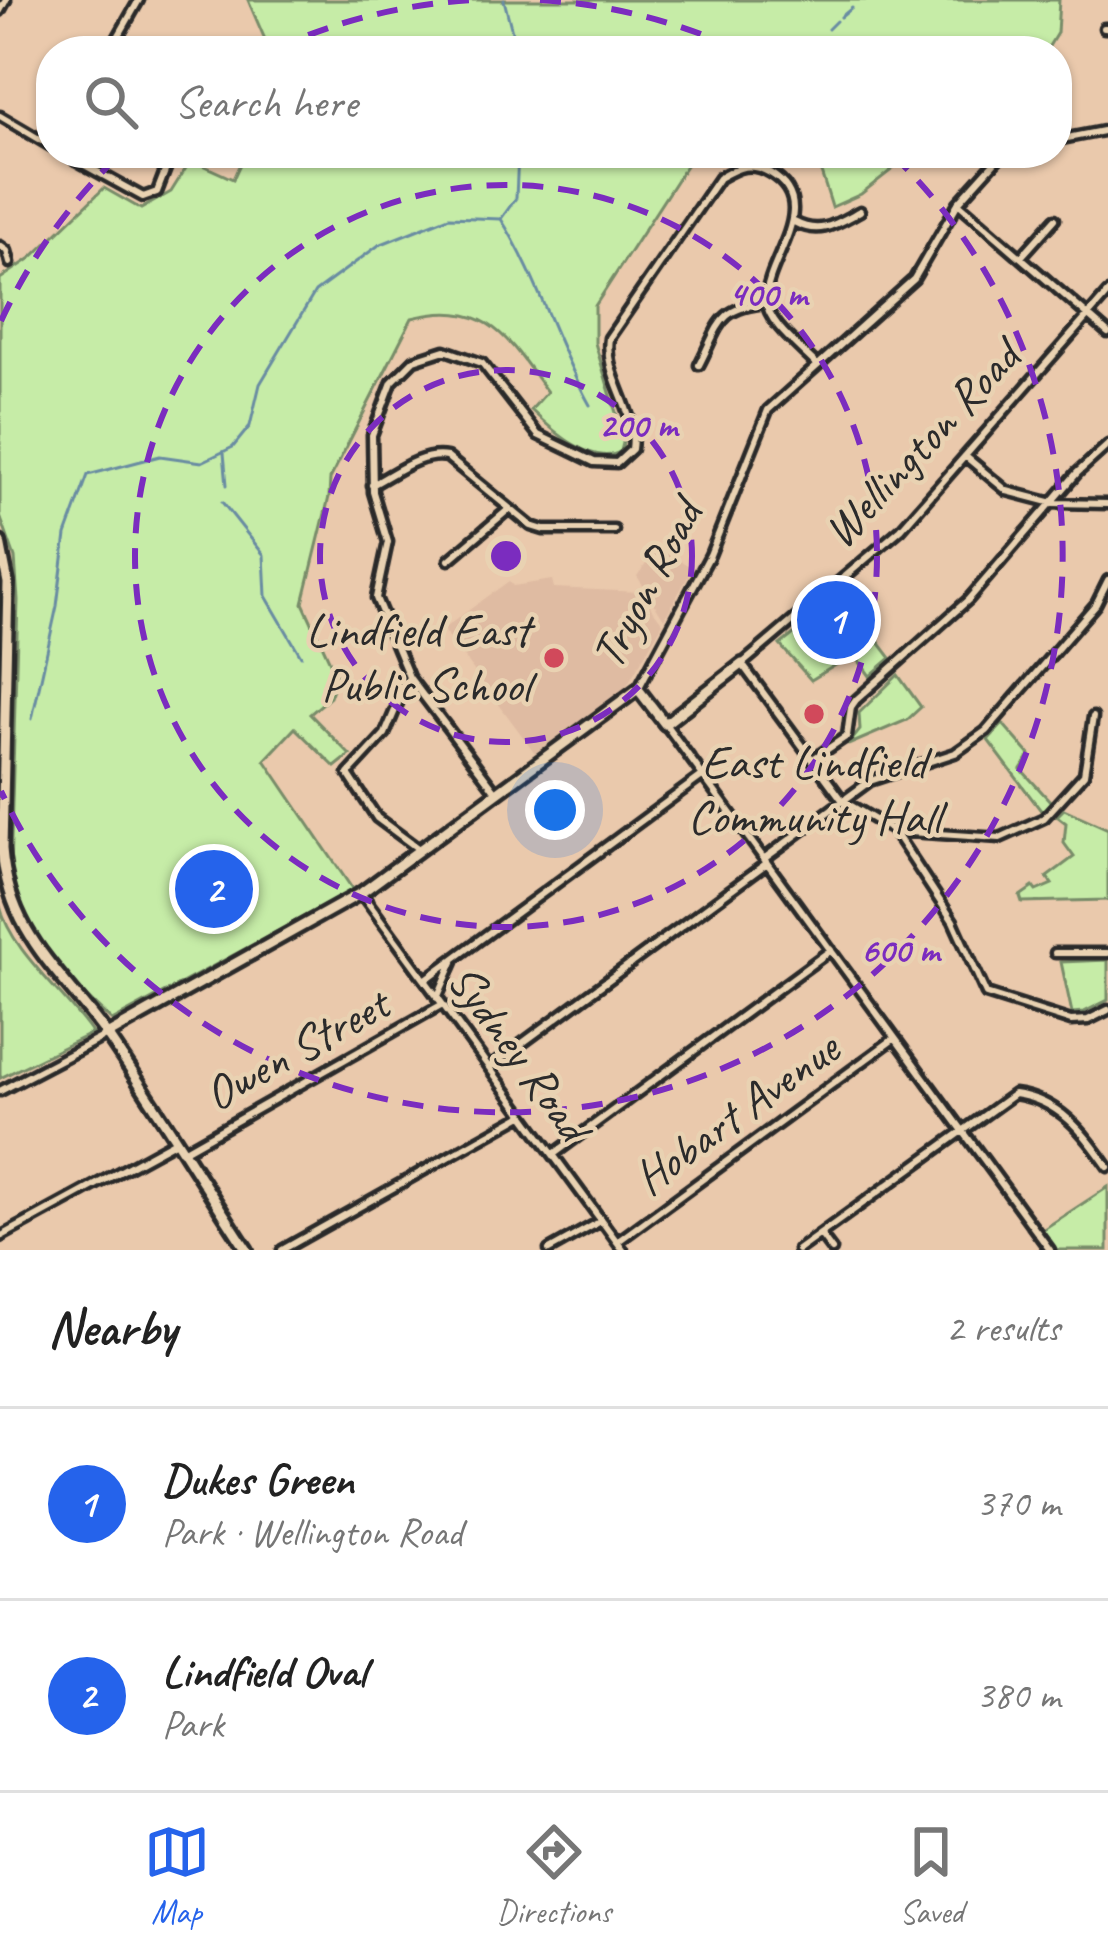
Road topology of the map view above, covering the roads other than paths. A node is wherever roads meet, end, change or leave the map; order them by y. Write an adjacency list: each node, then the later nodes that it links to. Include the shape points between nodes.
1 (6, 0): 3 (street)
2 (139, 0): 4 (street)
3 (0, 10)
4 (119, 36)
5 (0, 116): 7 (street)
6 (1108, 130): 8 (street)
7 (36, 137)
8 (1072, 137)
9 (89, 168): 10 (street, via 148,197)
10 (166, 168)
11 (736, 168): 29 (street, via 719,178 609,338 607,355 633,430 625,458 594,462 538,435 482,363 446,350 414,360 392,382 372,434)
12 (761, 168): 17 (street, via 778,178)
13 (990, 168): 14 (street, Tryon Road)
14 (958, 203): 19 (street); 26 (street, Tryon Road, via 914,279)
15 (860, 211): 17 (street, via 828,229)
16 (1055, 219): 19 (street)
17 (794, 222): 22 (street)
18 (0, 246): 20 (street)
19 (1021, 257): 23 (street)
20 (10, 263)
21 (1108, 293): 23 (street, Wellington Road)
22 (766, 303): 25 (street, via 727,312); 26 (street)
23 (1088, 315): 24 (street); 28 (street, Wellington Road)
24 (1108, 333)
25 (698, 365)
26 (817, 365): 39 (street, Tryon Road, via 768,410 710,555)
27 (1108, 445): 30 (street)
28 (965, 456): 30 (street, via 1001,488); 37 (street, Wellington Road, via 881,548)
29 (372, 484): 32 (street, via 437,455); 38 (street, via 388,542 376,598)
30 (1053, 503): 31 (street); 42 (street, via 968,600 856,700 847,736)
31 (1108, 504)
32 (509, 509): 33 (street, via 544,530); 35 (street)
33 (614, 530)
34 (0, 542): 57 (street, via 8,583 8,892 37,950)
35 (449, 560)
36 (1108, 580): 45 (street, via 986,731 955,753 881,776)
37 (742, 664): 41 (street, Wellington Road); 42 (street)
38 (409, 677): 44 (street); 47 (street, via 385,734 348,774 377,818)
39 (638, 689): 41 (street); 44 (street, Tryon Road)
40 (1093, 717): 46 (street, via 1084,774 1045,818 1000,838)
41 (665, 724): 43 (street)
42 (813, 759): 45 (street)
43 (703, 776): 48 (street); 53 (street)
44 (497, 793): 47 (street, Tryon Road)
45 (843, 801): 46 (street); 48 (street)
46 (894, 831): 56 (street, via 953,920 986,994 1071,1022)
47 (420, 850): 49 (street, Tryon Road)
48 (765, 861): 50 (street); 59 (street)
49 (361, 892): 54 (street, Sydney Road); 57 (street, Tryon Road)
50 (831, 950): 58 (street); 64 (street)
51 (1055, 953): 52 (street)
52 (1108, 953)
53 (454, 959): 54 (street); 55 (street)
54 (424, 980): 55 (street, Sydney Road)
55 (439, 1002): 59 (street, Sydney Road); 63 (street, Owen Street)
56 (1108, 1010)
57 (107, 1035): 60 (street, Tryon Road); 63 (street)
58 (895, 1038): 62 (street); 69 (street, Hobart Avenue)
59 (490, 1067): 61 (street, Sydney Road)
60 (0, 1091)
61 (523, 1114): 64 (street, Sydney Road); 71 (street)
62 (962, 1129): 65 (street, via 1007,1096 1036,1097 1074,1122); 67 (street); 76 (street)
63 (179, 1146): 68 (street, Owen Street); 70 (street)
64 (554, 1154): 66 (street, Sydney Road)
65 (1108, 1167)
66 (601, 1221): 69 (street, Sydney Road); 72 (street)
67 (820, 1234): 74 (street); 75 (street)
68 (0, 1237)
69 (617, 1242): 73 (street, Sydney Road)
70 (247, 1250)
71 (282, 1250)
72 (549, 1250)
73 (623, 1250)
74 (798, 1250)
75 (832, 1250)
76 (1050, 1250)

